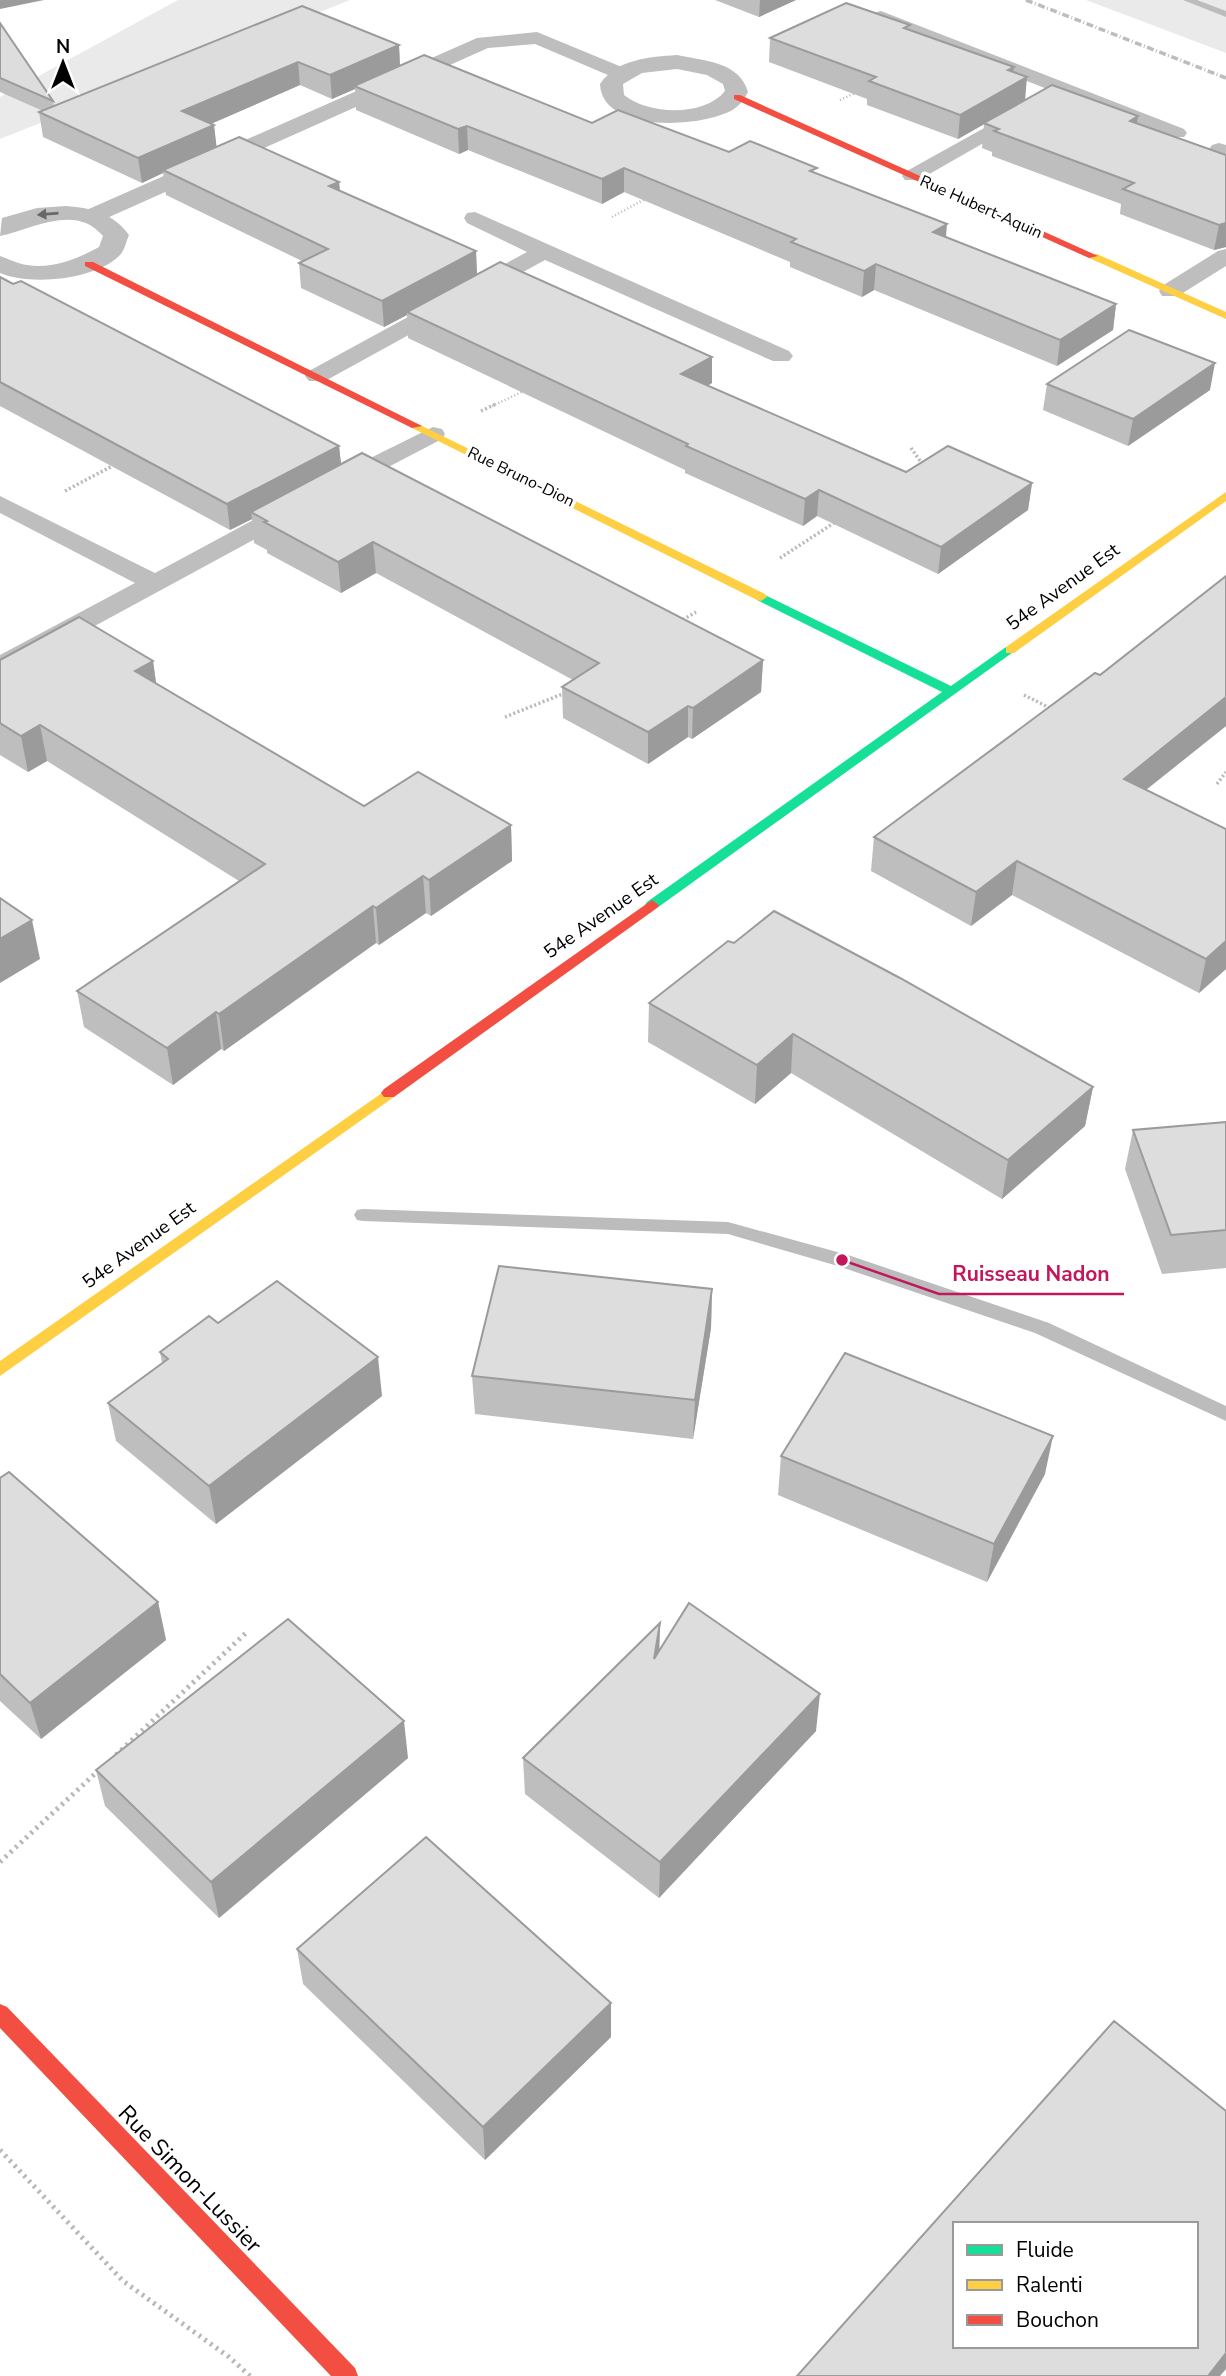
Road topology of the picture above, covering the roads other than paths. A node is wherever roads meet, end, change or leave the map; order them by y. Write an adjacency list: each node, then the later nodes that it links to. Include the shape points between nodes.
1 (881, 17): 3 (lane)
2 (622, 74): 4 (street, via 651,64 704,65 736,82); 4 (street, via 611,86 612,95 621,104 649,115 712,112); 7 (lane, via 537,38 484,42)
3 (1065, 89): 5 (lane); 6 (lane)
4 (737, 97): 6 (street, Rue Hubert-Aquin)
5 (1177, 133)
6 (912, 176): 14 (street, Rue Hubert-Aquin)
7 (90, 217): 9 (street, one-way to 9, via 38,215); 13 (street, via 105,223 116,235 110,251)
8 (475, 218): 10 (lane)
9 (0, 229)
10 (544, 253): 16 (lane); 17 (lane)
11 (1226, 256): 14 (lane)
12 (0, 264): 13 (street, via 38,273)
13 (89, 264): 17 (street, Rue Bruno-Dion)
14 (1170, 291): 15 (street, Rue Hubert-Aquin)
15 (1226, 316)
16 (781, 356)
17 (317, 376): 18 (street, Rue Bruno-Dion)
18 (433, 434): 21 (lane); 23 (street, Rue Bruno-Dion)
19 (1226, 496): 23 (street, 54e Avenue Est)
20 (10, 509): 21 (lane)
21 (153, 582): 22 (lane)
22 (0, 666)
23 (952, 692): 24 (street, 54e Avenue Est)
24 (0, 1370)
25 (0, 2014): 26 (street, Rue Simon-Lussier)
26 (347, 2376)

